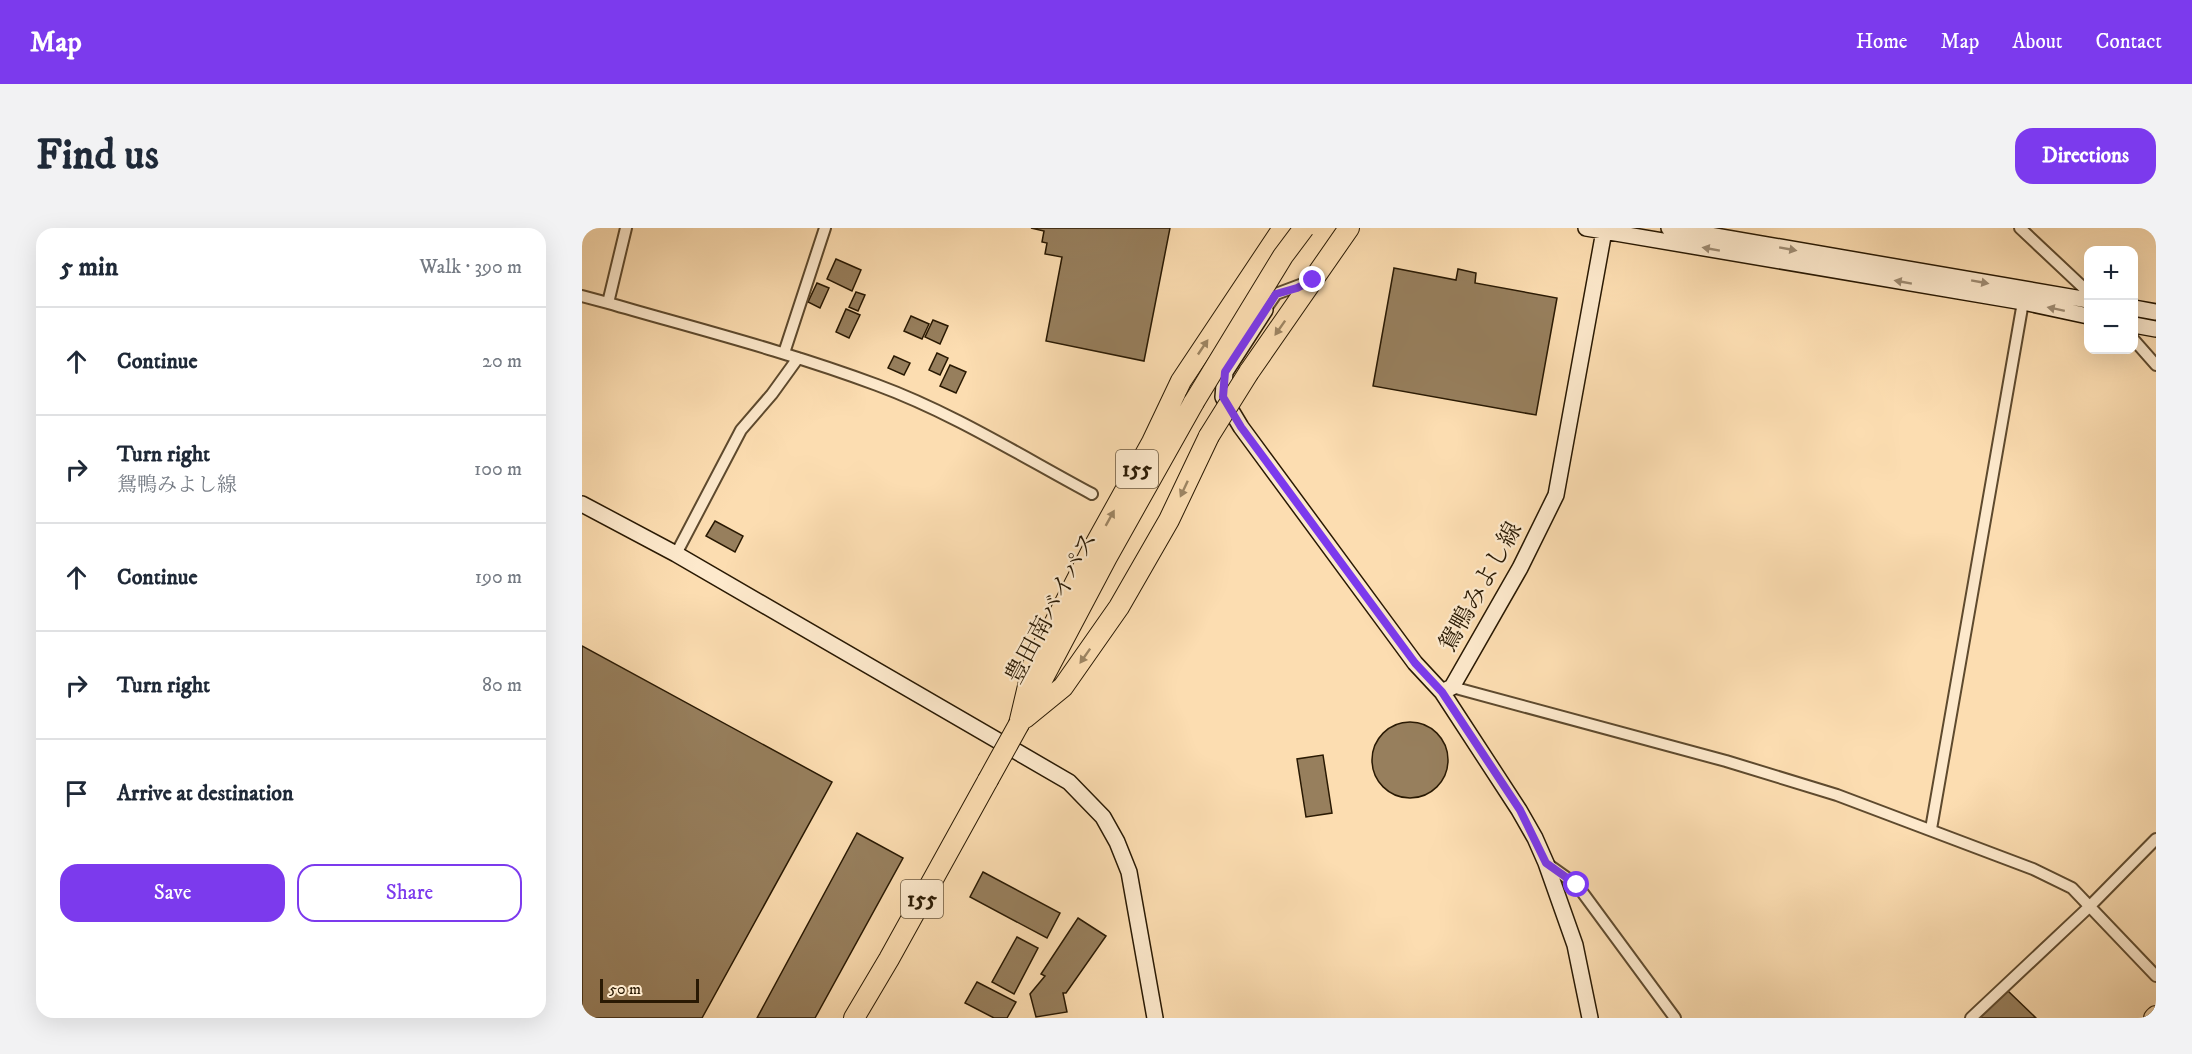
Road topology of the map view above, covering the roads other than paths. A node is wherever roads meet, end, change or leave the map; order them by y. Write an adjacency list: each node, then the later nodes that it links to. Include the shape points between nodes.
1 (626, 228): 15 (street)
2 (825, 228): 24 (street)
3 (1283, 228): 10 (highway, 155)
4 (1304, 228): 31 (highway, 豊田南バイパス / 155, bridge, via 1194,402)
5 (1349, 228): 11 (highway, 155)
6 (1586, 228): 9 (street)
7 (1669, 228): 14 (street, one-way to 14)
8 (2020, 228): 12 (street)
9 (1604, 231): 16 (street, one-way to 9); 30 (street, 鴛鴨みよし線, via 1556,495 1520,568)
10 (1267, 251): 18 (street); 31 (highway, 155, one-way to 10, via 1033,665 1152,442 1180,381)
11 (1313, 280): 18 (street, via 1276,294); 31 (highway, 155, one-way to 31, bridge, via 1209,436 1169,520 1119,607 1063,687)
12 (2084, 288)
13 (582, 296): 15 (street)
14 (2084, 299)
15 (608, 303): 24 (street)
16 (2023, 303): 20 (street, one-way to 16); 32 (street)
17 (2138, 309): 19 (street)
18 (1265, 310): 30 (street, via 1225,372 1223,397 1415,663)
19 (2156, 312)
20 (2084, 315)
21 (2138, 326): 22 (street)
22 (2156, 329)
23 (2138, 345): 26 (street)
24 (784, 353): 25 (street)
25 (798, 358): 27 (street, via 879,385 961,422); 29 (street, via 741,430)
26 (2156, 365)
27 (1092, 494)
28 (582, 504): 29 (street)
29 (676, 554): 38 (street, via 1069,782 1088,799 1118,842 1129,872)
30 (1447, 689): 32 (street, via 1726,761); 34 (street, via 1520,810)
31 (1019, 724): 37 (highway, 豊田南バイパス / 155, bridge)
32 (1931, 829): 35 (street, via 2056,880 2072,888)
33 (2156, 839): 35 (street)
34 (1546, 863): 39 (street, via 1575,945); 40 (street, via 1577,885)
35 (2089, 907): 36 (street); 41 (street)
36 (2156, 976)
37 (854, 1018)
38 (1155, 1018)
39 (1590, 1018)
40 (1675, 1018)
41 (1971, 1018)

